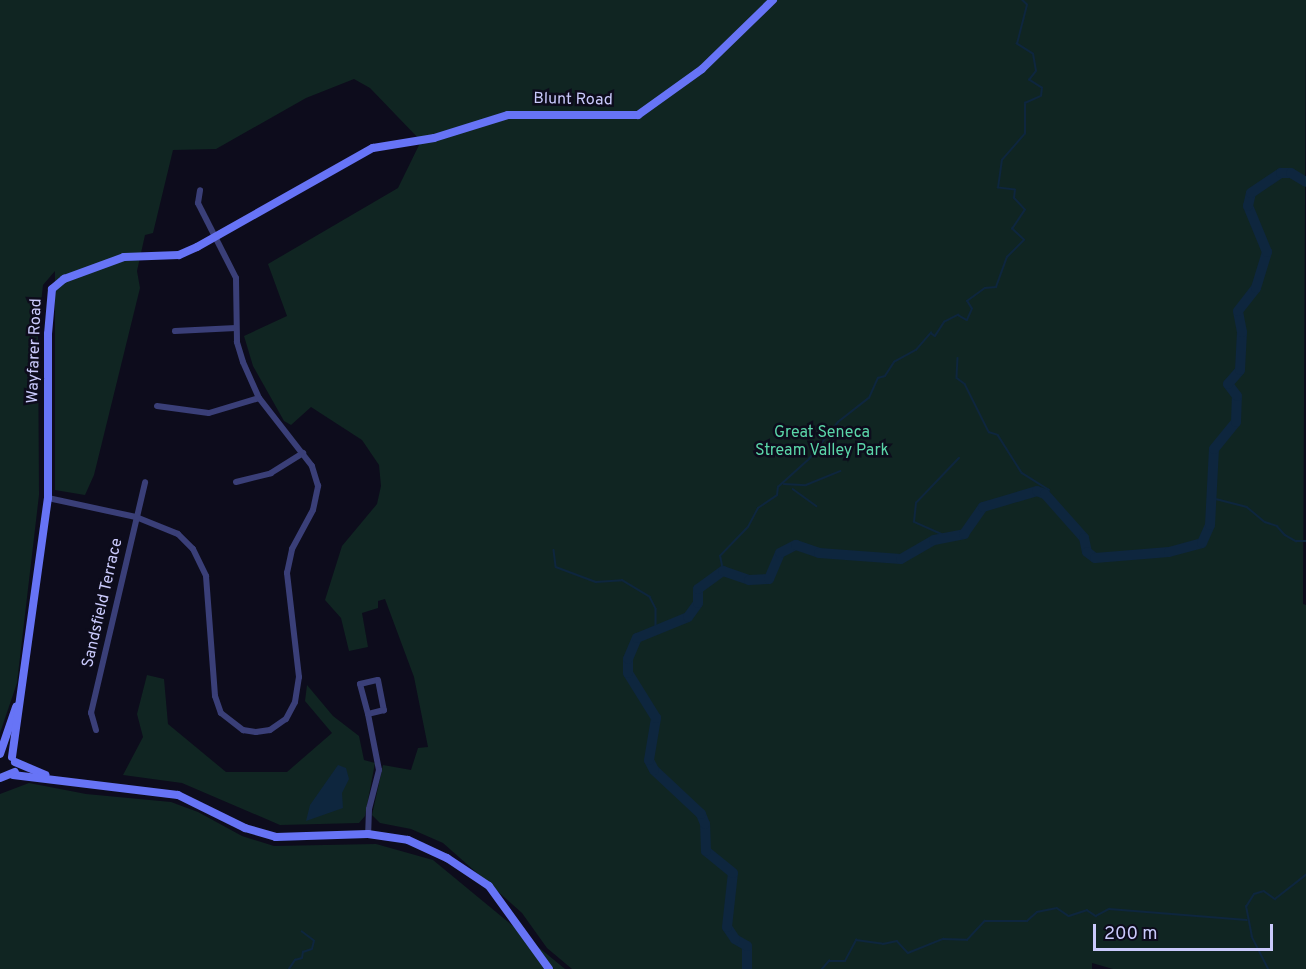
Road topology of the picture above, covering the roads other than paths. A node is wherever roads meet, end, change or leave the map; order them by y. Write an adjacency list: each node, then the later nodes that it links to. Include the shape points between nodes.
1 (773, 0): 2 (street, Blunt Road, via 712,60 638,115 492,118 434,138 373,148)
2 (337, 166): 4 (street, Wayfarer Road)
3 (200, 190): 4 (street, via 198,203)
4 (216, 236): 5 (street, via 236,278); 12 (street, Wayfarer Road, via 179,255 144,255 98,265 52,288 48,334)
5 (236, 328): 6 (street); 7 (street, via 243,363)
6 (176, 331)
7 (259, 398): 8 (street, via 209,413); 9 (street)
8 (157, 406)
9 (303, 453): 11 (street, via 271,473); 13 (street, via 318,486 313,510 292,549 286,573 299,677 290,713 270,730 243,730 221,713 215,696 208,588 198,556 178,534)
10 (145, 482): 13 (street, Sandsfield Terrace)
11 (236, 482)
12 (48, 498): 13 (street); 14 (street, Wayfarer Road)
13 (136, 517): 16 (street, Sandsfield Terrace, via 92,713)
14 (21, 692): 17 (street, Wayfarer Road); 20 (street, Wayfarer Road)
15 (368, 714): 15 (street, via 384,710 378,680 360,684); 24 (street, via 379,770 369,809)
16 (96, 730)
17 (8, 734): 18 (street); 19 (street, Wayfarer Road)
18 (0, 744)
19 (0, 754): 20 (street)
20 (14, 759): 21 (street, Wayfarer Road); 23 (street)
21 (13, 775): 22 (street); 23 (street)
22 (0, 778)
23 (60, 780): 24 (street, via 178,795 244,828 276,837)
24 (368, 834): 25 (street, via 420,844 479,878 511,913)
25 (549, 969)

